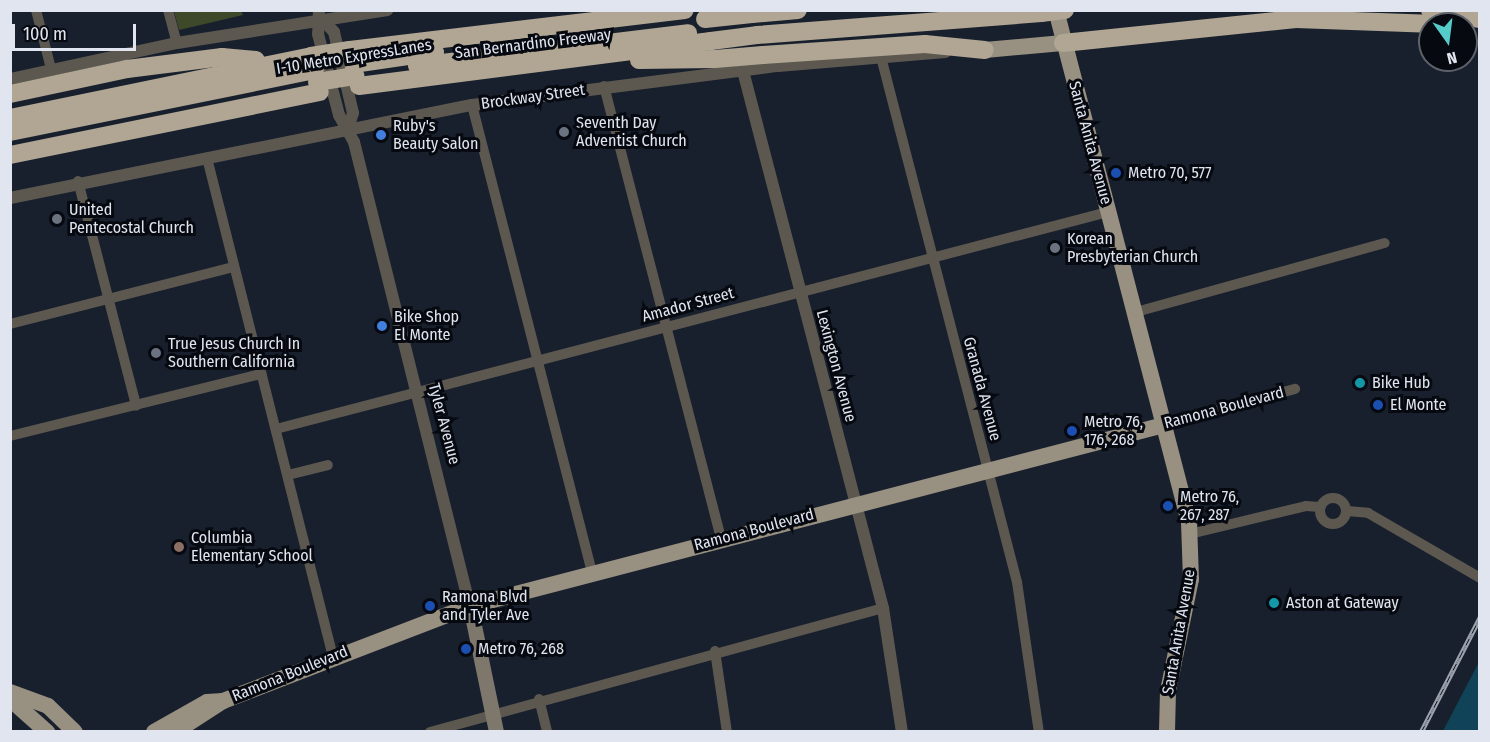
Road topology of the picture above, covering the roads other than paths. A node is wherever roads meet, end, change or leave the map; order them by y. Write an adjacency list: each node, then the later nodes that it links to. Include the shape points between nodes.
1 (36, 10): 22 (street)
2 (168, 10): 17 (street)
3 (387, 10): 11 (street)
4 (685, 10): 23 (highway, San Bernardino Freeway)
5 (728, 10): 24 (street, Lexington Avenue)
6 (798, 10): 14 (highway)
7 (922, 10): 14 (highway)
8 (1065, 10): 10 (highway, San Bernardino Freeway, bridge)
9 (1430, 10): 12 (highway)
10 (1048, 12): 14 (highway, San Bernardino Freeway); 16 (main road, Santa Anita Avenue)
11 (320, 14): 17 (street); 31 (street, Tyler Avenue, via 318,34 339,114)
12 (1479, 19)
13 (1418, 23): 16 (highway, via 1296,19)
14 (755, 25): 15 (highway, San Bernardino Freeway, bridge)
15 (708, 30): 19 (highway, San Bernardino Freeway); 23 (highway, I-10 Metro ExpressLanes)
16 (1063, 43): 18 (main road, Brockway Street); 38 (main road, Santa Anita Avenue)
17 (177, 44): 22 (street)
18 (985, 50): 19 (highway, bridge, via 925,44 715,59 640,61); 20 (street, Brockway Street)
19 (607, 55): 23 (highway, San Bernardino Freeway)
20 (881, 57): 24 (street, Brockway Street); 40 (street, Granada Avenue)
21 (278, 62): 25 (highway, San Bernardino Freeway); 28 (highway, via 222,57 101,74); 30 (highway, San Bernardino Freeway)
22 (51, 69): 26 (street)
23 (355, 69): 25 (highway, San Bernardino Freeway, bridge); 25 (highway, San Bernardino Freeway)
24 (744, 72): 27 (street, Brockway Street); 42 (street, Lexington Avenue)
25 (316, 75): 32 (highway, I-10 Metro ExpressLanes); 33 (highway, I-10 Metro ExpressLanes); 34 (highway, San Bernardino Freeway)
26 (10, 79)
27 (604, 86): 29 (street, Brockway Street); 46 (street)
28 (10, 94)
29 (472, 105): 31 (street, Brockway Street); 47 (street)
30 (10, 118)
31 (348, 128): 35 (street, Brockway Street); 50 (street, Tyler Avenue)
32 (10, 132)
33 (10, 143)
34 (10, 155)
35 (207, 158): 36 (street, Brockway Street); 41 (street)
36 (78, 181): 37 (street, Brockway Street); 43 (street)
37 (10, 198)
38 (1108, 212): 40 (street, Amador Street); 44 (main road, Santa Anita Avenue)
39 (1385, 243): 44 (street)
40 (931, 256): 42 (street, Amador Street); 56 (street, Granada Avenue)
41 (234, 267): 43 (street); 48 (street)
42 (799, 292): 46 (street, Amador Street); 58 (street, Lexington Avenue)
43 (109, 298): 45 (street); 51 (street)
44 (1136, 312): 52 (main road, Santa Anita Avenue)
45 (10, 324)
46 (664, 327): 47 (street, Amador Street); 62 (street)
47 (535, 362): 50 (street, Amador Street); 63 (street)
48 (261, 374): 51 (street); 53 (street)
49 (1295, 389): 52 (street, Ramona Boulevard)
50 (417, 393): 53 (street, Amador Street); 65 (street, Tyler Avenue)
51 (136, 406): 54 (street)
52 (1164, 424): 56 (main road, Ramona Boulevard); 61 (main road, Santa Anita Avenue)
53 (276, 429): 57 (street)
54 (10, 436)
55 (328, 465): 57 (street)
56 (988, 471): 58 (main road, Ramona Boulevard); 83 (street, Granada Avenue, via 1017,582)
57 (288, 475): 68 (street)
58 (856, 503): 62 (main road, Ramona Boulevard); 66 (street, Lexington Avenue)
59 (1320, 507): 60 (street, via 1337,498); 60 (street, via 1329,524 1341,522); 61 (street, via 1306,506)
60 (1347, 511): 64 (street, via 1368,513)
61 (1190, 534): 84 (main road, Santa Anita Avenue, via 1191,579 1168,691)
62 (721, 538): 63 (main road, Ramona Boulevard)
63 (592, 572): 65 (main road, Ramona Boulevard)
64 (1479, 578)
65 (470, 606): 68 (main road, Ramona Boulevard); 73 (main road, Tyler Avenue)
66 (883, 608): 67 (street); 82 (street, Lexington Avenue)
67 (715, 651): 71 (street); 81 (street)
68 (333, 657): 72 (main road, Ramona Boulevard)
69 (10, 692): 75 (main road, via 48,706)
70 (10, 699): 74 (main road)
71 (539, 699): 73 (street); 80 (street)
72 (223, 701): 76 (main road, Ramona Boulevard, via 207,702); 77 (main road, Ramona Boulevard)
73 (495, 711): 78 (street); 79 (main road, Tyler Avenue)
74 (46, 732)
75 (75, 732)
76 (154, 732)
77 (175, 732)
78 (430, 732)
79 (496, 732)
80 (547, 732)
81 (727, 732)
82 (902, 732)
83 (1039, 732)
84 (1167, 732)

